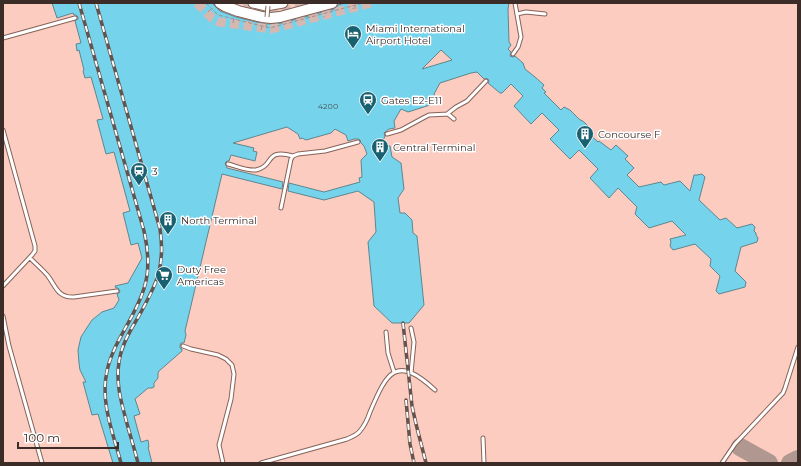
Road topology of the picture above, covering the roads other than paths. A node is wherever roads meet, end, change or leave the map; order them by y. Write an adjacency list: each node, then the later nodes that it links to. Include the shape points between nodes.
1 (253, 3): 6 (main road)
2 (283, 3): 6 (main road)
3 (332, 3): 10 (main road)
4 (515, 3): 7 (lane)
5 (221, 5): 10 (main road)
6 (268, 6): 10 (lane, bridge)
7 (517, 14): 8 (lane); 12 (lane, via 520,40)
8 (545, 14)
9 (74, 18): 11 (lane)
10 (264, 22)
11 (3, 38)
12 (513, 54)
13 (486, 81): 14 (lane, via 467,101)
14 (446, 114): 15 (lane); 17 (lane, via 427,116 403,129)
15 (454, 119)
16 (3, 130): 22 (lane, via 35,244 35,251)
17 (387, 134)
18 (358, 142): 19 (lane)
19 (293, 156): 20 (lane, via 276,154 263,167 254,170); 21 (lane)
20 (228, 164)
21 (281, 208)
22 (30, 258): 23 (lane); 24 (lane, via 62,295 74,298)
23 (3, 286)
24 (116, 291)
25 (3, 316): 34 (lane)
26 (411, 328): 31 (lane, via 414,342)
27 (386, 332): 30 (lane, via 389,359)
28 (183, 346): 35 (lane, via 218,355 232,365 234,374 231,399 219,445)
29 (798, 347): 38 (lane, via 783,393 735,444)
30 (394, 372): 31 (lane); 36 (lane, via 386,379 365,424 356,435)
31 (411, 373): 32 (lane)
32 (435, 390)
33 (482, 438): 37 (lane)
34 (42, 463)
35 (223, 463)
36 (261, 463)
37 (484, 463)
38 (722, 463)

